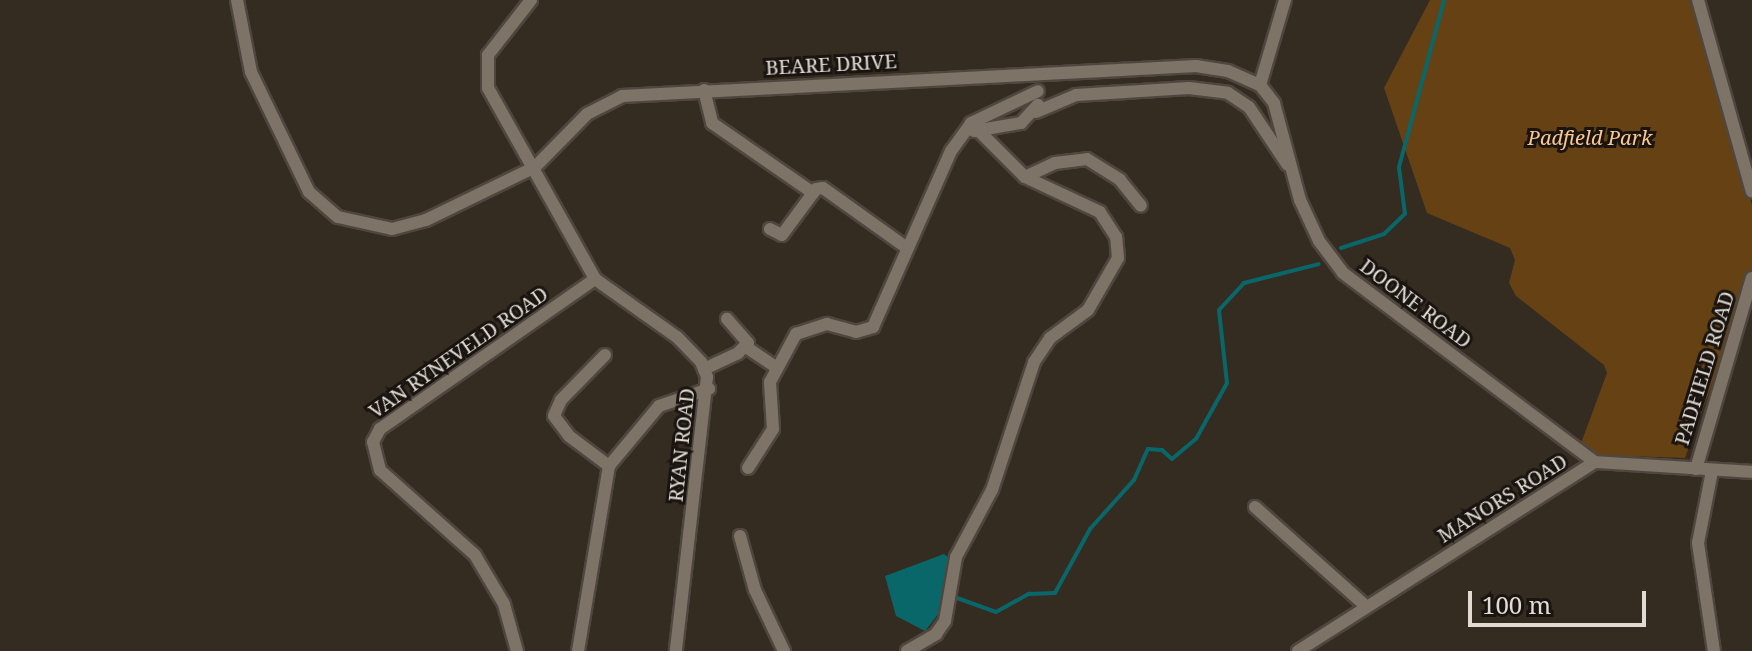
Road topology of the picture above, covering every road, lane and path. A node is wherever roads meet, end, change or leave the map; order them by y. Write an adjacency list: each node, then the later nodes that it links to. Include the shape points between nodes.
1 (237, 0): 12 (street, via 256,84 304,184 319,205 338,217 360,225 405,228)
2 (531, 0): 12 (street, via 492,46 485,65 493,99)
3 (1285, 0): 6 (street)
4 (1698, 0): 14 (street)
5 (1035, 74): 6 (street, BEARE DRIVE, via 1196,66 1228,71); 7 (street, BEARE DRIVE); 8 (street)
6 (1260, 85): 11 (street, DOONE ROAD, via 1281,122)
7 (704, 90): 12 (street, BEARE DRIVE, via 622,96 603,103 570,127); 15 (street, via 712,123)
8 (1038, 91): 9 (street); 10 (street)
9 (1036, 112): 10 (street, via 1021,123); 11 (street, via 1076,95 1189,88 1228,93 1249,107)
10 (972, 128): 13 (street); 18 (street, via 939,171)
11 (1287, 164): 27 (street, DOONE ROAD, via 1319,241 1343,273)
12 (535, 167): 20 (street, RYAN ROAD)
13 (1025, 177): 16 (street, via 1055,163 1087,159 1120,180); 40 (street, via 1100,212 1116,237 1118,258 1088,310 1050,338 1034,362 992,490 956,557 945,621 936,634)
14 (1752, 192)
15 (813, 193): 17 (street, via 782,235); 18 (street, via 826,189)
16 (1141, 206)
17 (770, 229)
18 (907, 248): 24 (street, via 873,327 862,332 833,324 805,328)
19 (1752, 278): 30 (street, PADFIELD ROAD)
20 (595, 279): 25 (street, RYAN ROAD, via 677,337); 36 (street, VAN RYNEVELD ROAD, via 380,429 372,448 380,470 475,555 504,604)
21 (727, 319): 22 (street, via 746,335)
22 (746, 347): 24 (street); 25 (street)
23 (605, 355): 28 (street, via 561,400 554,416 560,429)
24 (776, 367): 29 (street, via 769,389 773,429)
25 (704, 369): 26 (street, RYAN ROAD)
26 (709, 389): 28 (street, via 659,406); 38 (street, RYAN ROAD)
27 (1595, 462): 30 (street, MANORS ROAD); 35 (street, MANORS ROAD)
28 (609, 466): 37 (street)
29 (748, 468)
30 (1696, 469): 31 (street, MANORS ROAD)
31 (1712, 471): 32 (street, MANORS ROAD); 42 (street, via 1698,543)
32 (1752, 472)
33 (1255, 507): 35 (street)
34 (740, 536): 39 (street, via 755,590)
35 (1367, 607): 41 (street, MANORS ROAD)
36 (517, 651)
37 (578, 651)
38 (676, 651)
39 (784, 651)
40 (907, 651)
41 (1298, 651)
42 (1714, 651)

